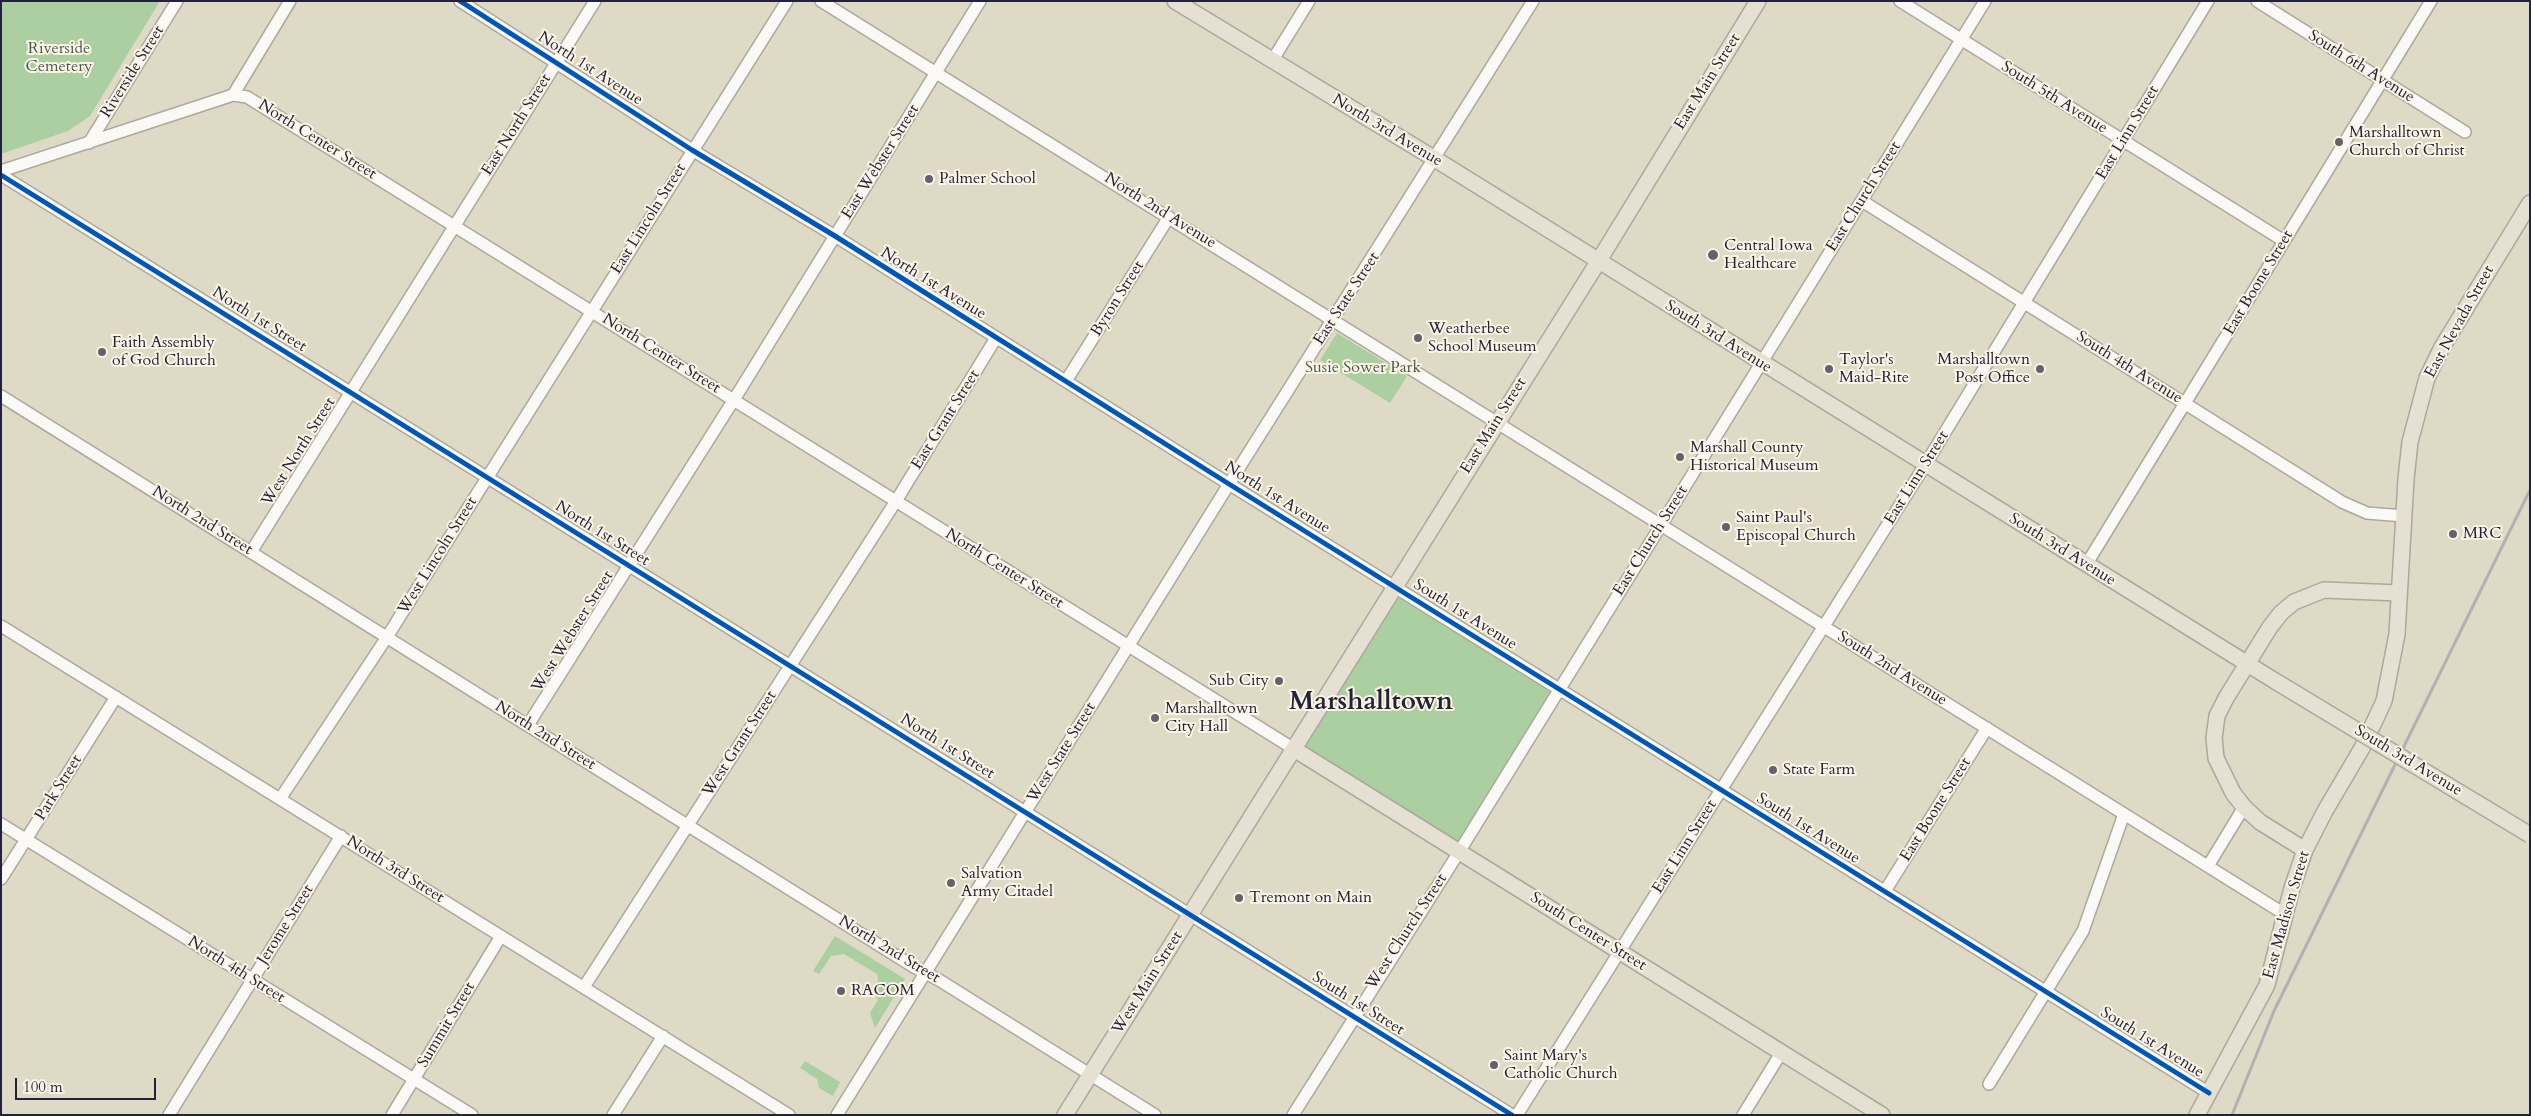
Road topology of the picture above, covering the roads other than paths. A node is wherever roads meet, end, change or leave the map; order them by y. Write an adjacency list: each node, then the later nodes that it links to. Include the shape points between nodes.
1 (176, 1): 25 (street, Riverside Street)
2 (290, 1): 22 (street)
3 (460, 1): 19 (street, North 1st Avenue)
4 (595, 1): 19 (street, East North Street)
5 (787, 1): 26 (street, East Lincoln Street)
6 (822, 1): 20 (street, North 2nd Avenue)
7 (980, 1): 20 (street, East Webster Street)
8 (1176, 1): 18 (main road, North 3rd Avenue)
9 (1309, 1): 18 (street)
10 (1533, 1): 27 (street, East State Street)
11 (1758, 1): 35 (main road, East Main Street)
12 (1900, 1): 17 (street, South 5th Avenue)
13 (1985, 1): 17 (street, East Church Street)
14 (2208, 1): 24 (street, East Linn Street)
15 (2257, 1): 21 (street, South 6th Avenue)
16 (2432, 1): 21 (street, East Boone Street)
17 (1961, 40): 24 (street, South 5th Avenue); 29 (street, East Church Street)
18 (1272, 60): 27 (main road, North 3rd Avenue)
19 (557, 62): 26 (street, North 1st Avenue); 32 (street, East North Street)
20 (936, 72): 31 (street, North 2nd Avenue); 33 (street, East Webster Street)
21 (2383, 81): 23 (street, South 6th Avenue); 34 (street, East Boone Street)
22 (233, 96): 25 (street); 32 (street, North Center Street, via 247,97)
23 (2465, 132)
24 (2123, 141): 34 (street, South 5th Avenue); 36 (street, East Linn Street)
25 (89, 143): 28 (street)
26 (692, 150): 33 (street, North 1st Avenue); 37 (street, East Lincoln Street)
27 (1435, 159): 35 (main road, North 3rd Avenue); 38 (street, East State Street)
28 (1, 173): 42 (street, North 1st Street)
29 (1862, 201): 36 (street, South 4th Avenue); 40 (street, East Church Street)
30 (2530, 203): 49 (main road, East Nevada Street, via 2441,349 2428,378 2414,425)
31 (1169, 217): 38 (street, North 2nd Avenue); 41 (street, Byron Street)
32 (454, 224): 37 (street, North Center Street); 42 (street, West North Street)
33 (835, 236): 39 (street, North 1st Avenue); 44 (street, East Webster Street)
34 (2284, 241): 45 (street, East Boone Street)
35 (1598, 262): 40 (main road, South 3rd Avenue); 46 (main road, East Main Street)
36 (2024, 302): 45 (street, South 4th Avenue); 47 (street, East Linn Street)
37 (592, 311): 44 (street, North Center Street); 48 (street, West Lincoln Street)
38 (1333, 321): 46 (street, North 2nd Avenue); 50 (street, East State Street)
39 (996, 338): 41 (street, North 1st Avenue); 51 (street, East Grant Street)
40 (1762, 364): 47 (main road, South 3rd Avenue); 53 (street, East Church Street)
41 (1066, 381): 50 (street, North 1st Avenue)
42 (352, 392): 48 (street, North 1st Street); 54 (street, West North Street)
43 (1, 396): 54 (street, North 2nd Street)
44 (734, 399): 51 (street, North Center Street); 55 (street, West Webster Street)
45 (2185, 403): 52 (street, South 4th Avenue, via 2342,502 2367,513); 56 (street, East Boone Street)
46 (1497, 422): 53 (street, South 2nd Avenue); 57 (main road, East Main Street)
47 (1925, 465): 56 (main road, South 3rd Avenue); 60 (street, East Linn Street)
48 (487, 478): 55 (street, North 1st Street); 61 (street, West Lincoln Street)
49 (2406, 479): 52 (main road, East Madison Street)
50 (1229, 484): 57 (street, North 1st Avenue); 62 (street, East State Street)
51 (896, 502): 62 (street, North Center Street); 64 (street, West Grant Street)
52 (2404, 516): 58 (main road, East Madison Street)
53 (1661, 525): 60 (street, South 2nd Avenue); 65 (street, East Church Street)
54 (251, 552): 61 (street, North 2nd Street)
55 (630, 565): 64 (street, North 1st Street); 67 (street, West Webster Street)
56 (2086, 565): 63 (main road, South 3rd Avenue)
57 (1394, 586): 65 (street, South 1st Avenue); 69 (main road, East Main Street)
58 (2399, 592): 63 (main road, via 2340,589 2308,594 2281,613); 80 (main road, East Madison Street, via 2394,658 2384,701 2362,748)
59 (1, 626): 66 (street, North 3rd Street)
60 (1824, 626): 68 (street, South 2nd Avenue); 70 (street, East Linn Street)
61 (387, 637): 67 (street, North 2nd Street); 71 (street, West Lincoln Street)
62 (1128, 646): 69 (street, North Center Street); 73 (street, West State Street)
63 (2247, 663): 72 (main road, via 2221,707 2214,738 2220,768); 77 (main road, South 3rd Avenue, bridge)
64 (791, 665): 73 (street, North 1st Street); 76 (street, West Grant Street)
65 (1560, 689): 70 (street, South 1st Avenue); 81 (street, East Church Street)
66 (116, 697): 71 (street, North 3rd Street); 79 (street, Park Street)
67 (528, 726): 76 (street, North 2nd Street)
68 (1987, 728): 74 (street, South 2nd Avenue); 84 (street, East Boone Street)
69 (1294, 749): 81 (main road, South Center Street); 85 (main road, West Main Street)
70 (1722, 790): 84 (street, South 1st Avenue); 88 (street, East Linn Street)
71 (280, 798): 78 (street, North 3rd Street)
72 (2244, 807): 80 (main road, via 2268,828); 82 (street)
73 (1026, 811): 85 (street, North 1st Street); 89 (street, West State Street)
74 (2124, 814): 82 (street, South 2nd Avenue); 92 (street, via 2083,931)
75 (1, 824): 79 (street, North 4th Street)
76 (688, 826): 89 (street, North 2nd Street); 91 (street, West Grant Street)
77 (2530, 835)
78 (341, 836): 87 (street, North 3rd Street); 90 (street, Jerome Street)
79 (26, 840): 83 (street, Park Street); 90 (street, North 4th Street)
80 (2305, 850): 86 (main road, East Madison Street)
81 (1459, 852): 88 (main road, South Center Street); 93 (street, West Church Street)
82 (2208, 866): 86 (street, South 2nd Avenue)
83 (1, 879)
84 (1886, 892): 92 (street, South 1st Avenue)
85 (1191, 914): 93 (street, South 1st Street); 96 (main road, West Main Street)
86 (2286, 915): 99 (main road, East Madison Street, via 2267,985)
87 (501, 936): 91 (street, North 3rd Street); 97 (street, Summit Street)
88 (1619, 952): 95 (main road, South Center Street); 110 (street, East Linn Street)
89 (926, 974): 96 (street, North 2nd Street); 105 (street, West State Street)
90 (252, 980): 97 (street, North 4th Street); 100 (street, Jerome Street)
91 (584, 987): 94 (street, North 3rd Street)
92 (2046, 992): 98 (street); 99 (street, South 1st Avenue)
93 (1354, 1016): 108 (street, West Church Street); 109 (street, South 1st Street)
94 (662, 1036): 103 (street); 104 (street, North 3rd Street)
95 (1781, 1053): 111 (street); 112 (main road, South Center Street)
96 (1090, 1074): 106 (main road, West Main Street); 107 (street, North 2nd Street)
97 (414, 1079): 101 (street, Summit Street); 102 (street, North 4th Street)
98 (1989, 1084)
99 (2209, 1093): 113 (main road, East Madison Street)
100 (169, 1115)
101 (392, 1115)
102 (472, 1115)
103 (613, 1115)
104 (789, 1115)
105 (837, 1115)
106 (1065, 1115)
107 (1155, 1115)
108 (1293, 1115)
109 (1512, 1115)
110 (1517, 1115)
111 (1743, 1115)
112 (1882, 1115)
113 (2197, 1115)

